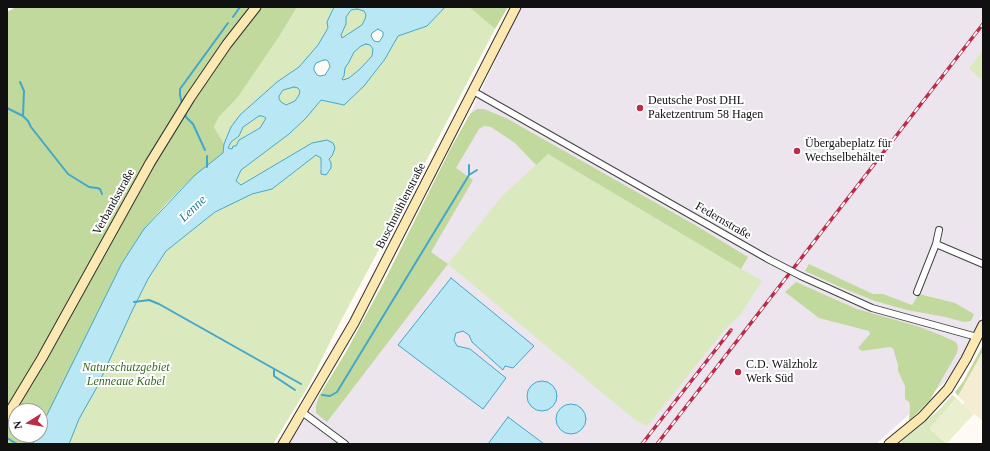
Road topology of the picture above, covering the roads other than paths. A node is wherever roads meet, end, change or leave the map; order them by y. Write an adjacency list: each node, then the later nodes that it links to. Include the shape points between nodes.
1 (256, 7): 11 (street, Verbandsstraße, via 179,114)
2 (516, 7): 3 (street, Buschmühlenstraße)
3 (473, 91): 9 (street, Federnstraße, bridge, via 801,276 872,308); 10 (street, Buschmühlenstraße, via 354,323)
4 (939, 230): 5 (street)
5 (936, 244): 6 (street); 7 (street)
6 (983, 264)
7 (917, 292)
8 (983, 325): 9 (street)
9 (977, 337): 14 (street, via 948,389 922,417)
10 (302, 412): 12 (street, Buschmühlenstraße); 13 (street)
11 (7, 416)
12 (283, 444)
13 (345, 444)
14 (890, 444)

